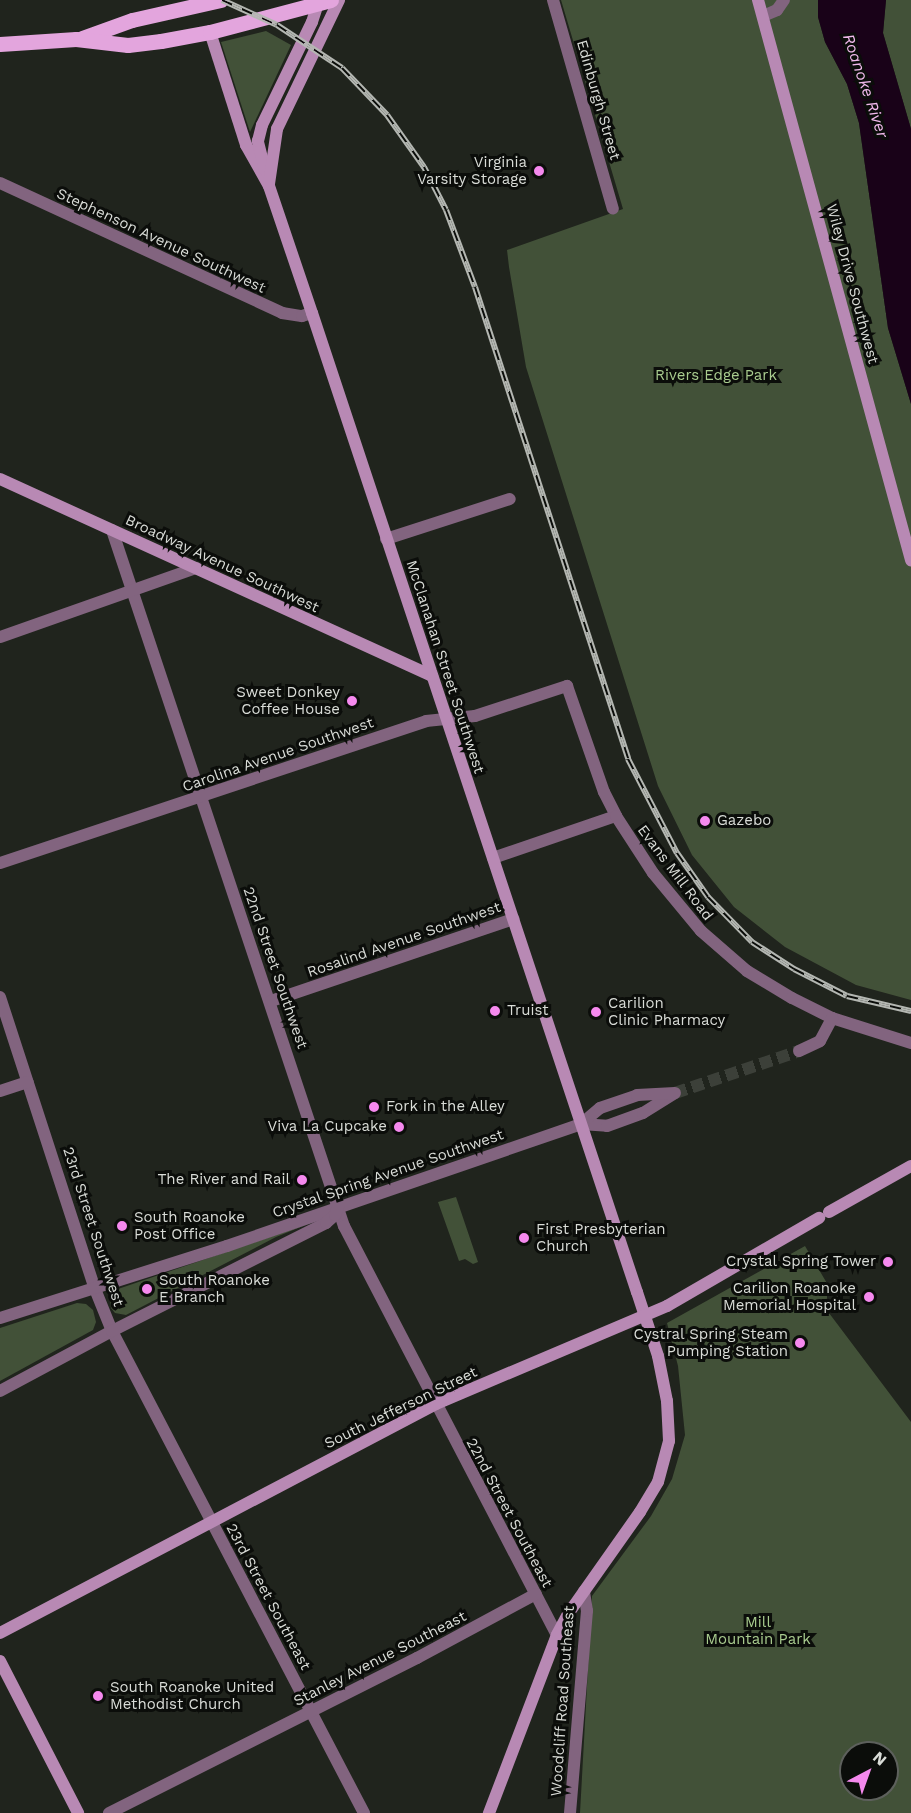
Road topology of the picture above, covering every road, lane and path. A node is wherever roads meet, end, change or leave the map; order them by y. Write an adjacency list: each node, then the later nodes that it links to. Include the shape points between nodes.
1 (220, 0): 9 (main road, via 132,20)
2 (339, 0): 12 (street, via 277,129)
3 (553, 0): 13 (street, Edinburgh Street)
4 (758, 0): 7 (street, Wiley Drive Southwest)
5 (784, 0): 7 (street, via 777,10)
6 (322, 1): 8 (main road); 12 (street, via 262,125 258,141)
7 (763, 16): 19 (street, Wiley Drive Southwest)
8 (210, 32): 9 (main road, via 128,45); 12 (street, McClanahan Street Southwest, via 246,145)
9 (76, 39): 10 (main road)
10 (0, 44)
11 (0, 183): 14 (street, Stephenson Avenue Southwest, via 282,313)
12 (269, 186): 14 (street, McClanahan Street Southwest)
13 (613, 209)
14 (312, 313): 18 (street, McClanahan Street Southwest)
15 (0, 479): 17 (street, Broadway Avenue Southwest)
16 (510, 499): 18 (street)
17 (112, 530): 20 (street, Broadway Avenue Southwest); 21 (street, 22nd Street Southwest)
18 (386, 539): 23 (street, McClanahan Street Southwest)
19 (911, 560)
20 (196, 568): 21 (street); 23 (street, Broadway Avenue Southwest)
21 (132, 592): 22 (street); 26 (street, 22nd Street Southwest)
22 (0, 637)
23 (432, 676): 25 (street, McClanahan Street Southwest)
24 (567, 686): 25 (street, Carolina Avenue Southwest, via 475,716); 27 (street, Evans Mill Road)
25 (446, 718): 26 (street, Carolina Avenue Southwest, via 426,721); 28 (street, McClanahan Street Southwest)
26 (200, 797): 29 (street, Carolina Avenue Southwest); 32 (street, 22nd Street Southwest)
27 (616, 816): 28 (street); 33 (street, Evans Mill Road, via 653,873 701,932 747,971)
28 (493, 858): 30 (street, McClanahan Street Southwest)
29 (0, 863)
30 (513, 920): 32 (street, Rosalind Avenue Southwest); 38 (street, McClanahan Street Southwest)
31 (0, 997): 36 (street, 23rd Street Southwest)
32 (271, 1001): 40 (street, 22nd Street Southwest)
33 (832, 1018): 34 (street, Evans Mill Road); 35 (street, via 820,1041)
34 (911, 1043)
35 (799, 1051)
36 (28, 1082): 37 (street); 41 (street, 23rd Street Southwest)
37 (0, 1091)
38 (581, 1124): 38 (street, via 607,1126 643,1113 675,1093 637,1095 600,1108); 40 (street, Crystal Spring Avenue Southwest); 42 (street, McClanahan Street Southwest)
39 (911, 1166): 42 (street, South Jefferson Street, via 667,1306)
40 (338, 1207): 41 (street, Crystal Spring Avenue Southwest); 44 (street, via 326,1223); 46 (street, 22nd Street Southwest, via 344,1226)
41 (95, 1289): 43 (street, Crystal Spring Avenue Southwest); 44 (street, 23rd Street Southwest)
42 (644, 1315): 46 (street, South Jefferson Street); 48 (street, McClanahan Street Southwest, via 667,1401 670,1431 666,1458 650,1497)
43 (0, 1318)
44 (112, 1331): 45 (street); 47 (street, 23rd Street Southwest)
45 (0, 1391)
46 (436, 1404): 47 (street, South Jefferson Street); 49 (street, 22nd Street Southeast)
47 (212, 1522): 50 (street, South Jefferson Street); 53 (street, 23rd Street Southeast)
48 (584, 1591): 51 (street, McClanahan Street Southwest); 58 (street, Woodcliff Road Southeast, via 587,1611)
49 (536, 1594): 51 (street, 22nd Street Southeast); 53 (street, Stanley Avenue Southeast)
50 (0, 1633)
51 (557, 1635): 57 (street, McClanahan Street Southwest)
52 (0, 1661): 54 (street)
53 (310, 1712): 55 (street, Stanley Avenue Southeast); 56 (street, 23rd Street Southeast)
54 (78, 1813)
55 (109, 1813)
56 (364, 1813)
57 (489, 1813)
58 (570, 1813)

